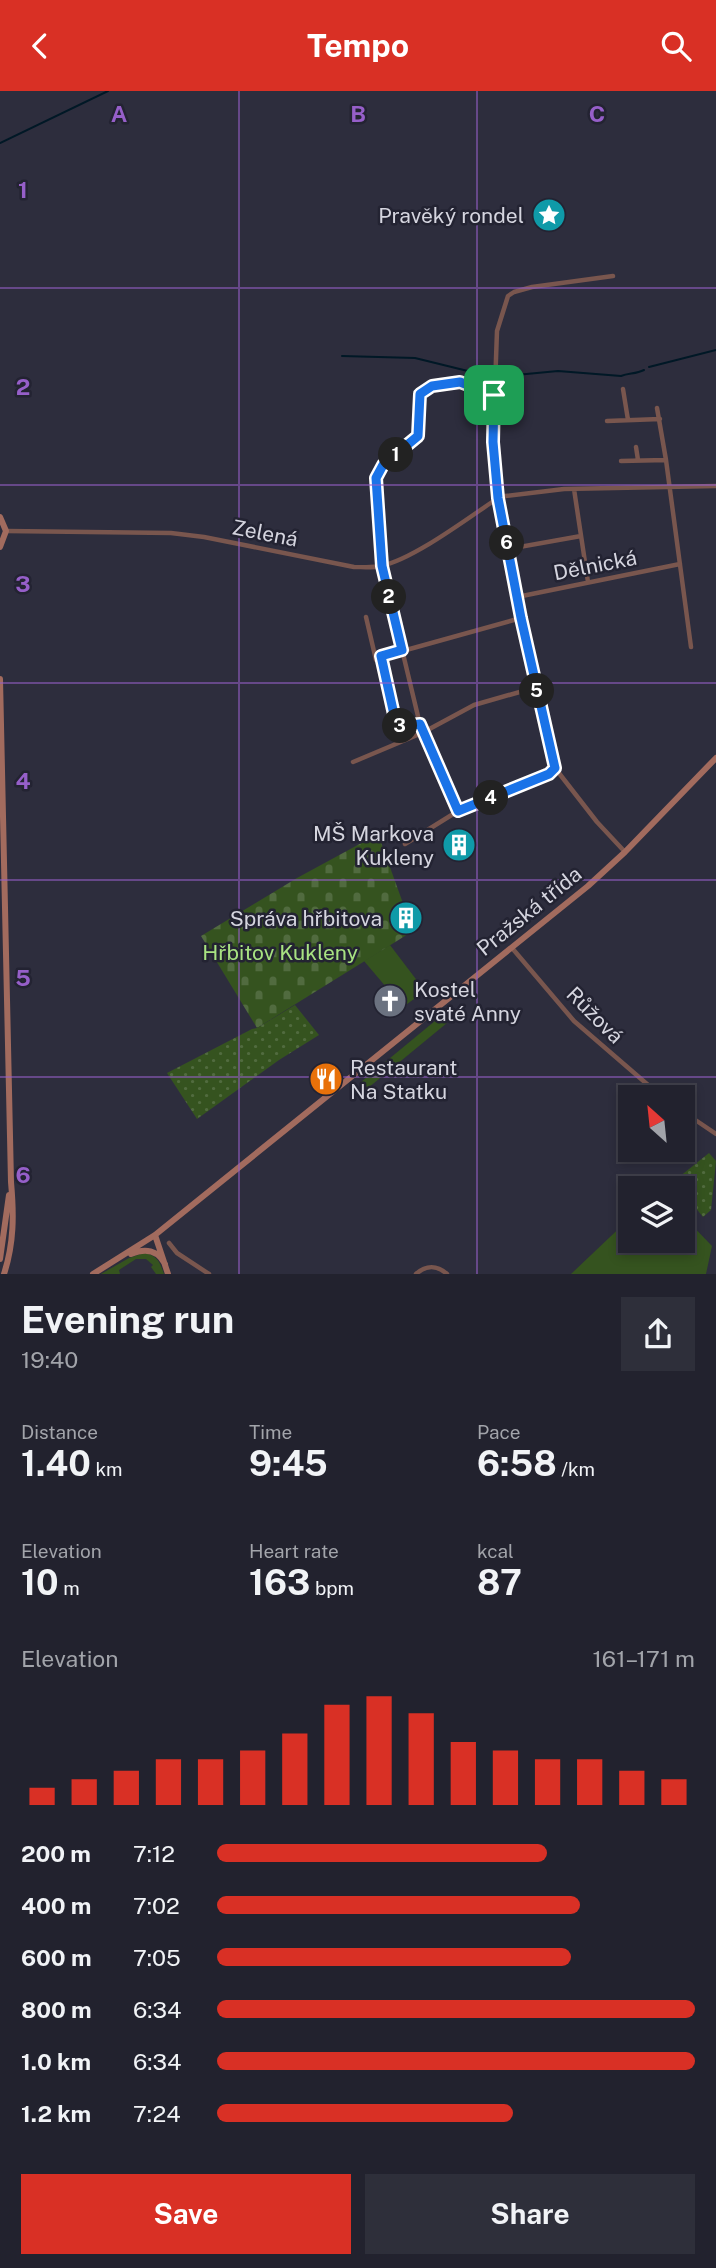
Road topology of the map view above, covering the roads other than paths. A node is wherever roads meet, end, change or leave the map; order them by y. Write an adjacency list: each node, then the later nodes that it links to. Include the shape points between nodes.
1 (613, 276): 3 (street, via 519,290 508,296 497,331)
2 (623, 389): 7 (street)
3 (494, 395): 15 (street); 22 (street, via 460,382 432,386 420,394 418,436 383,465 376,478)
4 (657, 408): 5 (street)
5 (660, 419): 7 (street); 10 (street)
6 (607, 421): 7 (street)
7 (628, 421)
8 (636, 447): 9 (street)
9 (638, 460): 10 (street); 11 (street)
10 (666, 460): 13 (street)
11 (621, 461)
12 (716, 485): 13 (street, Zelená)
13 (670, 487): 14 (street, Zelená); 21 (street)
14 (574, 489): 15 (street, Zelená); 18 (street)
15 (498, 498): 20 (street); 22 (street, Zelená, via 415,552)
16 (0, 517): 17 (main road)
17 (3, 532): 19 (main road); 22 (street, Zelená, via 171,533 354,567)
18 (581, 536): 20 (street); 23 (street)
19 (0, 547)
20 (508, 549): 24 (street)
21 (680, 564): 23 (street, Dělnická); 27 (street)
22 (382, 566): 28 (street)
23 (588, 582): 24 (street, Dělnická)
24 (517, 597): 26 (street)
25 (366, 617): 29 (street, via 376,660)
26 (521, 618): 28 (street); 31 (street)
27 (691, 647)
28 (402, 650): 29 (street); 32 (street)
29 (381, 659): 32 (street, via 395,719 401,726)
30 (0, 679): 44 (main road)
31 (536, 685): 33 (street, via 474,705); 36 (street)
32 (420, 724): 33 (street)
33 (422, 733): 35 (street); 37 (street)
34 (716, 758): 39 (main road, Pražská třída)
35 (353, 762)
36 (555, 768): 37 (street); 39 (street)
37 (458, 811): 38 (street)
38 (405, 843)
39 (625, 852): 40 (main road, Pražská třída)
40 (512, 948): 41 (street, Růžová, via 574,1021); 45 (main road, Pražská třída)
41 (648, 1085)
42 (695, 1120): 43 (street)
43 (716, 1134)
44 (11, 1182): 47 (main road); 50 (main road, via 14,1231)
45 (155, 1234): 48 (main road, Pražská třída); 49 (main road)
46 (169, 1243): 53 (street)
47 (0, 1259)
48 (113, 1262): 49 (main road, via 145,1251 158,1254); 51 (main road)
49 (165, 1264): 52 (main road)
50 (4, 1274)
51 (93, 1274)
52 (168, 1274)
53 (209, 1274)
54 (416, 1274): 55 (street, via 429,1267)
55 (447, 1274)

